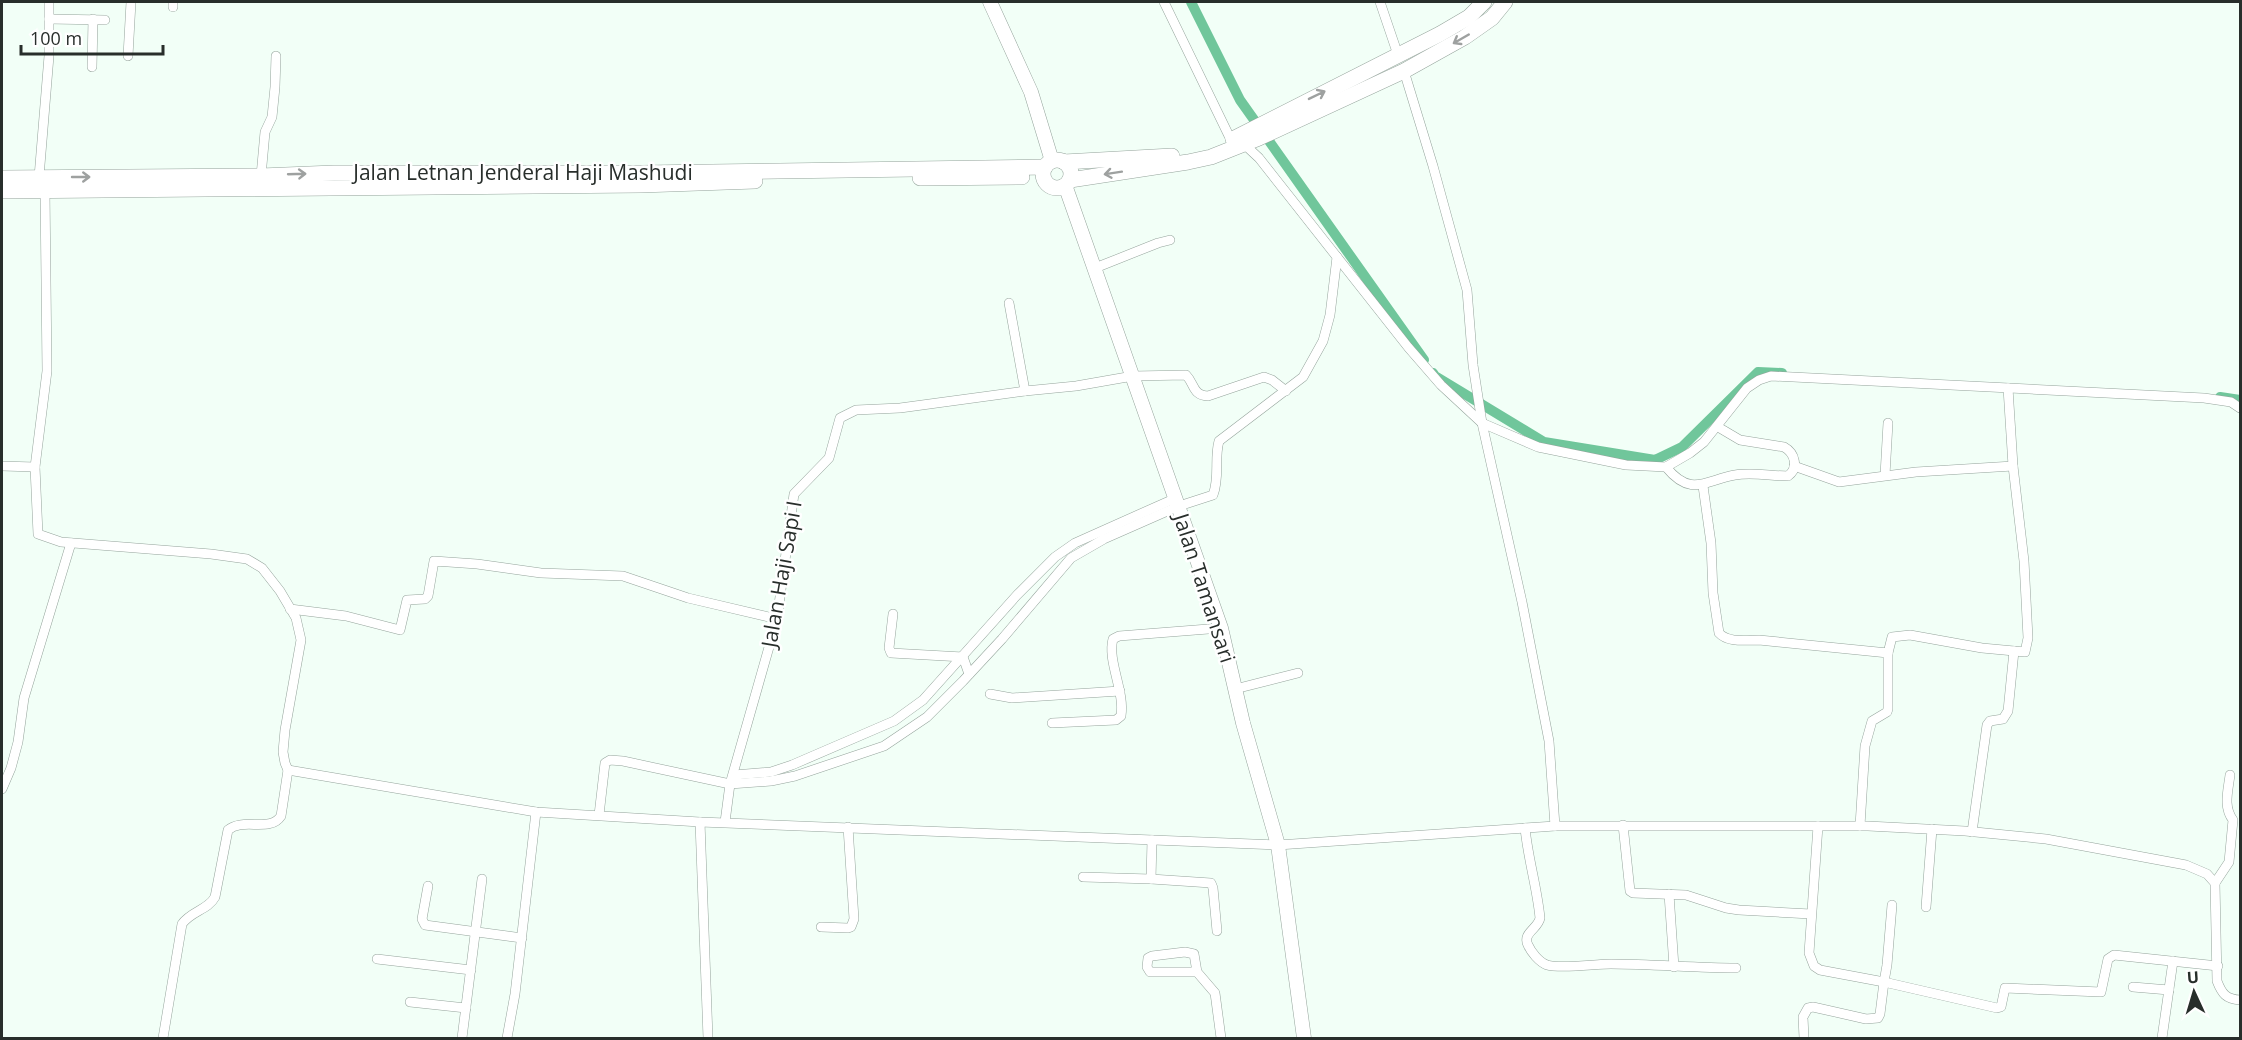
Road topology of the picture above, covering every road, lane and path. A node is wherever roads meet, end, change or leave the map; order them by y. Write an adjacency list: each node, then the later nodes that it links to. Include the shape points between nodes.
1 (49, 2): 9 (street)
2 (131, 2): 13 (street)
3 (990, 2): 19 (main road, via 1030,92)
4 (1164, 2): 18 (street)
5 (1380, 2): 12 (street)
6 (1505, 2): 8 (main road, Jalan Letnan Jenderal Haji Mashudi)
7 (1481, 5): 8 (main road); 12 (main road, Jalan Letnan Jenderal Haji Mashudi, via 1469,17)
8 (1492, 18): 16 (main road, Jalan Letnan Jenderal Haji Mashudi, one-way to 16)
9 (49, 19): 10 (street); 25 (street)
10 (93, 19): 11 (street); 15 (street)
11 (105, 20)
12 (1398, 55): 17 (main road, Jalan Letnan Jenderal Haji Mashudi, one-way to 12)
13 (129, 56)
14 (276, 56): 20 (street, via 272,117 265,132)
15 (92, 67)
16 (1404, 71): 17 (main road, Jalan Letnan Jenderal Haji Mashudi); 36 (street, via 1467,290)
17 (1299, 112): 18 (main road, Jalan Letnan Jenderal Haji Mashudi)
18 (1242, 140): 19 (main road, Jalan Letnan Jenderal Haji Mashudi, via 1191,154); 23 (main road, Jalan Letnan Jenderal Haji Mashudi, one-way to 23, via 1211,157); 28 (street)
19 (1051, 166): 22 (main road, Jalan Letnan Jenderal Haji Mashudi); 23 (main road, via 1071,170); 23 (main road, via 1049,185 1060,188)
20 (261, 176): 22 (main road, Jalan Letnan Jenderal Haji Mashudi, one-way to 22, via 334,173); 24 (main road, Jalan Letnan Jenderal Haji Mashudi)
21 (2, 178): 25 (main road, Jalan Letnan Jenderal Haji Mashudi)
22 (501, 180): 24 (main road, Jalan Letnan Jenderal Haji Mashudi)
23 (1068, 182): 29 (main road, Jalan Tamansari)
24 (148, 183): 25 (main road, Jalan Letnan Jenderal Haji Mashudi)
25 (42, 184): 26 (main road, Jalan Letnan Jenderal Haji Mashudi); 42 (street, via 47,371)
26 (2, 191)
27 (1170, 240): 29 (street)
28 (1336, 257): 34 (street, via 1323,341 1303,377); 36 (street, via 1442,385)
29 (1095, 268): 31 (main road, Jalan Tamansari)
30 (1010, 303): 33 (street)
31 (1133, 376): 33 (street, Jalan Haji Sapi I); 34 (street, Jalan Haji Sapi I, via 1186,375 1195,392 1208,396 1264,377); 46 (main road, Jalan Tamansari)
32 (2008, 388): 35 (street, via 2204,398 2231,402); 38 (street, via 1771,376 1747,388); 41 (street)
33 (1025, 391): 50 (street, Jalan Haji Sapi I, via 856,410 840,418 829,458 794,494)
34 (1286, 391): 46 (street, via 1219,441 1213,495)
35 (2241, 408)
36 (1481, 419): 43 (street, via 1538,447 1626,465); 70 (street, via 1549,741)
37 (1888, 423): 44 (street)
38 (1718, 427): 40 (street, via 1733,438 1790,450); 43 (street, via 1690,453)
39 (2, 466): 42 (street)
40 (1794, 466): 44 (street, via 1839,482); 45 (street, via 1788,476 1736,475)
41 (2013, 466): 44 (street); 52 (street, via 2028,638 2025,652)
42 (35, 467): 47 (street, via 38,534)
43 (1666, 467): 45 (street, via 1680,480)
44 (1885, 475)
45 (1703, 486): 53 (street, via 1713,593 1722,637)
46 (1177, 502): 51 (main road, Jalan Tamansari); 54 (street, via 1075,543 1017,595); 56 (street, via 1071,558)
47 (71, 543): 48 (street, via 247,559 262,568); 64 (street, via 24,698 18,742)
48 (290, 609): 50 (street, via 346,616 400,630 407,600 428,596 434,561 541,573 623,576 688,598); 61 (street, via 301,640 285,730 283,752)
49 (892, 614): 54 (street, via 891,653)
50 (777, 619): 63 (street, Jalan Haji Sapi I)
51 (1221, 628): 57 (main road, Jalan Tamansari); 58 (street, via 1113,639)
52 (2014, 651): 53 (street, via 1910,635 1892,637); 76 (street, via 2008,711 2003,719 1987,725)
53 (1888, 653): 72 (street, via 1888,709 1872,721 1865,746)
54 (963, 657): 56 (street); 63 (street, via 923,700 894,721 792,765)
55 (1298, 673): 57 (street)
56 (969, 674): 63 (street, via 927,717 884,746 795,776 771,781)
57 (1235, 689): 78 (main road, Jalan Tamansari)
58 (1120, 691): 59 (street, via 1012,698); 60 (street, via 1123,706 1116,720)
59 (990, 694)
60 (1052, 723)
61 (288, 770): 65 (street); 105 (street, via 277,822 234,825 228,830 215,897 211,905 187,917 182,924)
62 (2230, 775): 82 (street, via 2226,807 2233,820 2231,857)
63 (732, 780): 66 (street, via 607,761); 68 (street, Jalan Haji Sapi I)
64 (2, 789)
65 (536, 812): 66 (street); 91 (street)
66 (599, 815): 67 (street)
67 (700, 822): 68 (street); 108 (street)
68 (724, 822): 73 (street)
69 (1623, 825): 70 (street); 71 (street); 84 (street, via 1630,891)
70 (1555, 826): 74 (street)
71 (1818, 826): 72 (street); 87 (street)
72 (1860, 826): 75 (street)
73 (848, 827): 77 (street); 88 (street, via 854,919 848,928)
74 (1525, 828): 78 (street); 95 (street, via 1540,918 1526,941 1537,957 1548,965)
75 (1932, 829): 76 (street); 86 (street)
76 (1972, 832): 82 (street, via 2079,844 2186,865 2207,874)
77 (1152, 840): 78 (street); 81 (street)
78 (1278, 845): 110 (main road, Jalan Tamansari)
79 (1083, 877): 81 (street)
80 (482, 879): 89 (street)
81 (1151, 879): 90 (street, via 1210,883)
82 (2215, 883): 94 (street)
83 (428, 886): 89 (street, via 423,924)
84 (1669, 894): 87 (street, via 1739,910); 95 (street)
85 (1892, 905): 99 (street)
86 (1926, 907)
87 (1811, 914): 99 (street, via 1809,953 1814,966)
88 (821, 927)
89 (476, 930): 91 (street); 97 (street)
90 (1216, 931)
91 (522, 938): 107 (street)
92 (377, 959): 97 (street)
93 (2173, 962): 94 (street); 99 (street, via 2114,955 2108,959 2101,992 2005,988 2000,1007); 101 (street)
94 (2218, 966): 102 (street, via 2217,981 2222,993 2232,1000)
95 (1674, 967): 96 (street)
96 (1736, 968)
97 (471, 970): 104 (street)
98 (1197, 972): 98 (street, via 1194,954 1148,958 1150,972); 109 (street, via 1215,993)
99 (1884, 982): 111 (street, via 1878,1018 1808,1008 1803,1017)
100 (2133, 987): 101 (street)
101 (2169, 990): 112 (street)
102 (2241, 1000)
103 (410, 1002): 104 (street)
104 (466, 1008): 106 (street)
105 (163, 1038)
106 (462, 1038)
107 (507, 1038)
108 (708, 1038)
109 (1221, 1038)
110 (1304, 1038)
111 (1804, 1038)
112 (2162, 1038)

